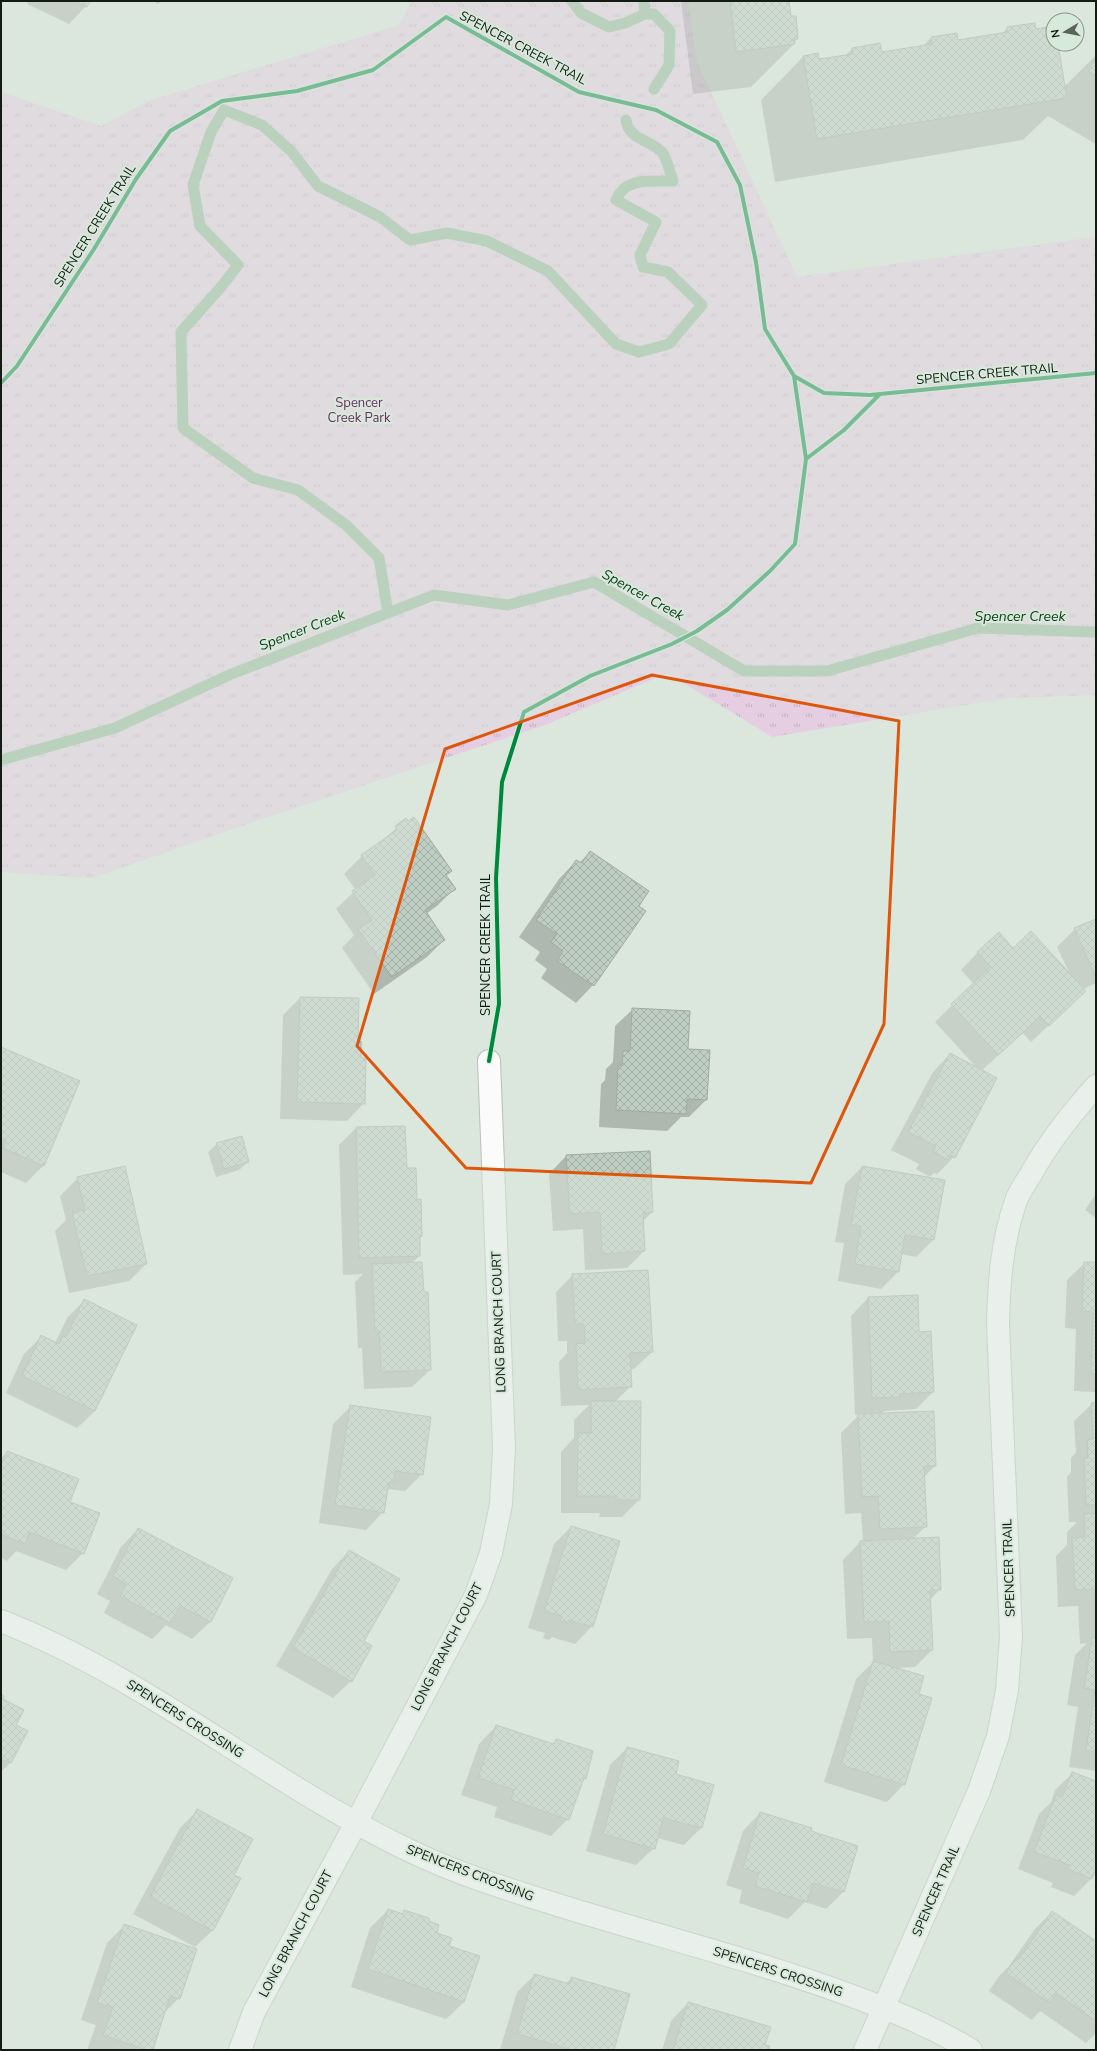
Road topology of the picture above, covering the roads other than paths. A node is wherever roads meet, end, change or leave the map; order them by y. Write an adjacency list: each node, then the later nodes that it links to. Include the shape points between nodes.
1 (489, 1061): 4 (street, LONG BRANCH COURT, via 504,1448 501,1504 491,1552 476,1595)
2 (1096, 1086): 5 (street, SPENCER TRAIL, via 1064,1122 1041,1155 1018,1197 1006,1238 999,1277 998,1324 1011,1636 1007,1690 998,1736 979,1791)
3 (1, 1622): 4 (street, SPENCERS CROSSING, via 41,1637 120,1679 191,1721 273,1775)
4 (356, 1823): 5 (street, SPENCERS CROSSING, via 422,1857 495,1885 800,1977); 6 (street, LONG BRANCH COURT, via 254,2012)
5 (884, 2008): 7 (street, SPENCER TRAIL); 8 (street, SPENCERS CROSSING, via 955,2040)
6 (240, 2050)
7 (865, 2050)
8 (971, 2050)

